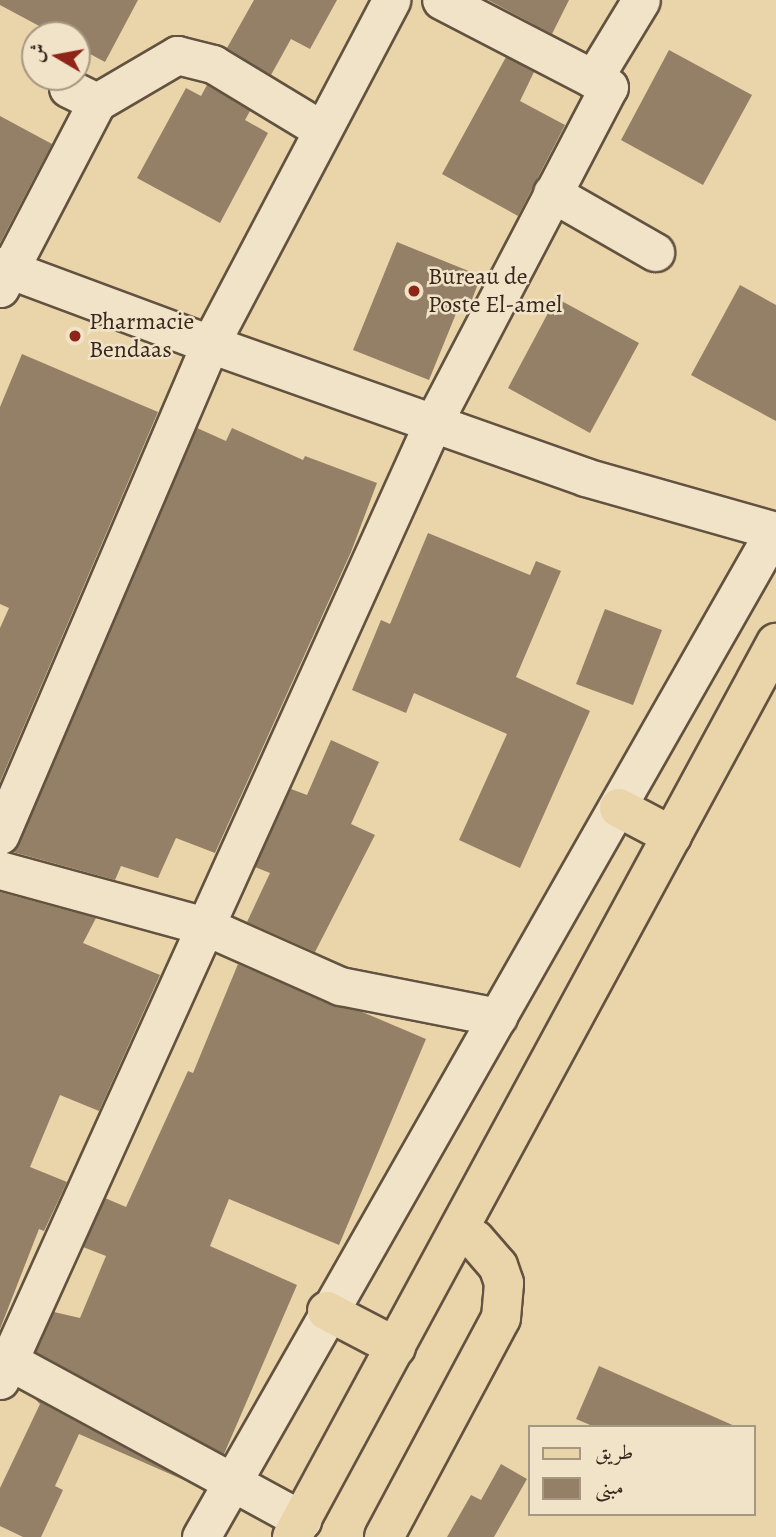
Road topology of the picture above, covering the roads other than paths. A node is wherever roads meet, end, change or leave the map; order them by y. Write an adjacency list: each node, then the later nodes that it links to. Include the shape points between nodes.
1 (391, 0): 5 (street)
2 (441, 0): 4 (street)
3 (641, 0): 4 (street)
4 (593, 79): 6 (street, via 609,86)
5 (322, 130): 8 (street, via 213,64 177,55 83,95); 9 (street)
6 (552, 193): 7 (street); 10 (street)
7 (655, 252)
8 (2, 275): 9 (street)
9 (210, 344): 10 (street); 14 (street)
10 (433, 423): 11 (street, via 585,477); 17 (street)
11 (775, 531): 13 (street)
12 (776, 643): 15 (main road)
13 (619, 808): 15 (main road); 18 (street)
14 (0, 835)
15 (672, 836): 19 (main road)
16 (0, 870): 17 (street)
17 (205, 926): 18 (street, via 340,986); 22 (street)
18 (498, 1017): 20 (street)
19 (459, 1233): 21 (main road); 26 (main road, via 475,1240 498,1266 505,1292 501,1318)
20 (327, 1311): 21 (main road); 23 (street)
21 (396, 1348): 24 (main road)
22 (3, 1366): 23 (street)
23 (231, 1478): 24 (street); 25 (street)
24 (297, 1528)
25 (201, 1537)
26 (384, 1537)

